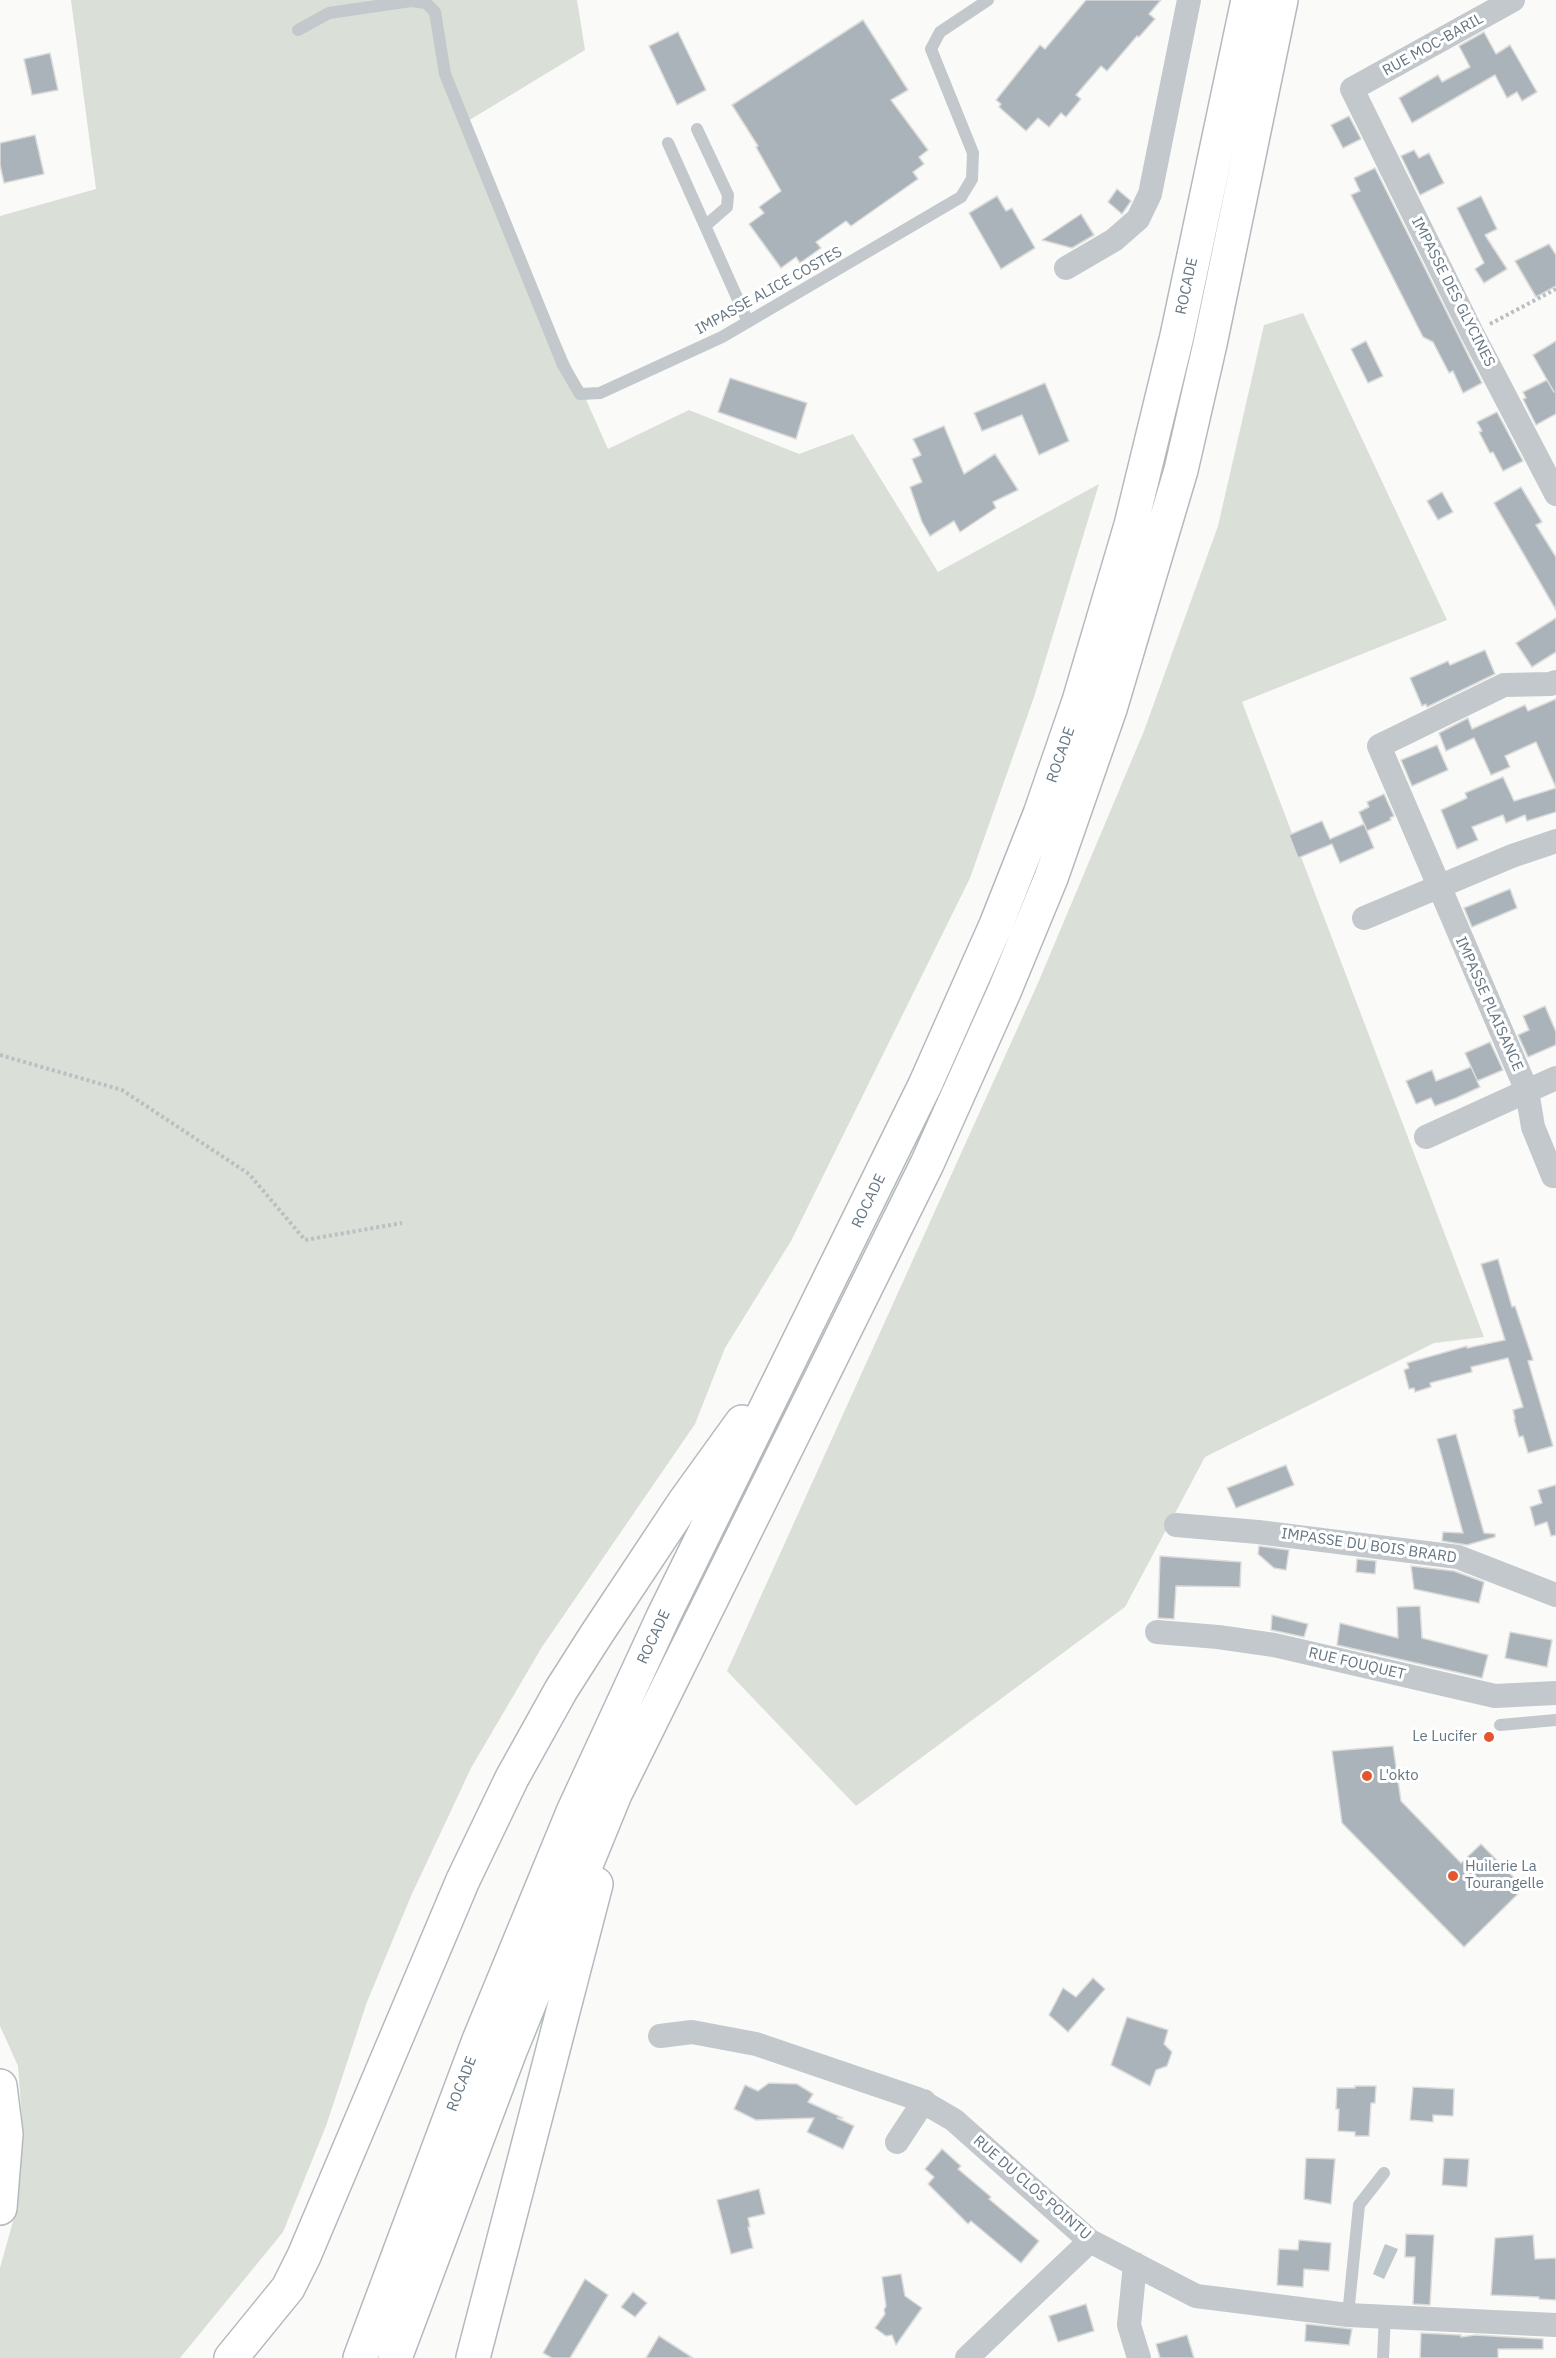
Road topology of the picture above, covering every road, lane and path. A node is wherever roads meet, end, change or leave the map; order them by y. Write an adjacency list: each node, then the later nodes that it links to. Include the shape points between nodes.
1 (988, 0): 13 (lane, IMPASSE ALICE COSTES, via 940,32 931,49 973,153 972,179 961,197)
2 (1190, 0): 11 (street, via 1150,194 1138,219 1114,240)
3 (1248, 0): 26 (main road, ROCADE, via 1162,400 1118,574 1079,701 1040,814 973,979)
4 (1281, 0): 33 (main road, via 1181,470 1110,709 1051,878 927,1164)
5 (1513, 0): 7 (street, RUE MOC-BARIL)
6 (298, 30): 13 (lane, IMPASSE ALICE COSTES, via 329,14 411,1 426,3 435,12 446,74 563,365 580,394 600,393)
7 (1352, 90): 14 (street, IMPASSE DES GLYCINES)
8 (698, 129): 10 (lane, via 728,195 727,207)
9 (668, 144): 10 (lane)
10 (705, 226): 13 (lane)
11 (1066, 268)
12 (1556, 289): 14 (path)
13 (748, 322)
14 (1472, 333): 15 (street, IMPASSE DES GLYCINES)
15 (1556, 494)
16 (1556, 682): 18 (street, IMPASSE PLAISANCE, via 1504,685 1379,746)
17 (1556, 841): 18 (street)
18 (1438, 888): 19 (street); 22 (street, IMPASSE PLAISANCE)
19 (1364, 918)
20 (0, 1055): 25 (path, via 122,1090 249,1174 305,1240)
21 (1556, 1078): 22 (street, IMPASSE PLAISANCE)
22 (1527, 1091): 23 (street); 24 (street, via 1533,1127)
23 (1426, 1137)
24 (1553, 1176)
25 (402, 1223)
26 (802, 1338): 45 (main road, via 673,1520 530,1744 463,1880 304,2256 288,2288); 46 (main road, ROCADE, via 669,1605 573,1812 479,2040)
27 (1176, 1525): 28 (street, IMPASSE DU BOIS BRARD, via 1458,1557)
28 (1556, 1595)
29 (1157, 1632): 30 (street, RUE FOUQUET, via 1274,1645 1495,1696)
30 (1556, 1693)
31 (1556, 1720): 32 (lane)
32 (1500, 1725)
33 (615, 1794): 47 (main road, via 510,2051); 48 (main road, via 592,1903)
34 (660, 2036): 36 (street, RUE DU CLOS POINTU, via 692,2032 756,2044)
35 (0, 2086): 39 (main road, via 6,2134)
36 (924, 2102): 37 (street); 40 (street, RUE DU CLOS POINTU, via 954,2120)
37 (897, 2142)
38 (1384, 2173): 42 (lane, via 1359,2205)
39 (0, 2208)
40 (1090, 2241): 41 (street, RUE DU CLOS POINTU); 49 (street)
41 (1135, 2264): 42 (street, RUE DU CLOS POINTU, via 1196,2296); 50 (street, via 1129,2325)
42 (1348, 2315): 43 (street, RUE DU CLOS POINTU)
43 (1384, 2315): 44 (street, RUE DU CLOS POINTU); 51 (lane)
44 (1556, 2325)
45 (231, 2358)
46 (360, 2358)
47 (395, 2358)
48 (473, 2358)
49 (967, 2358)
50 (1139, 2358)
51 (1383, 2358)

